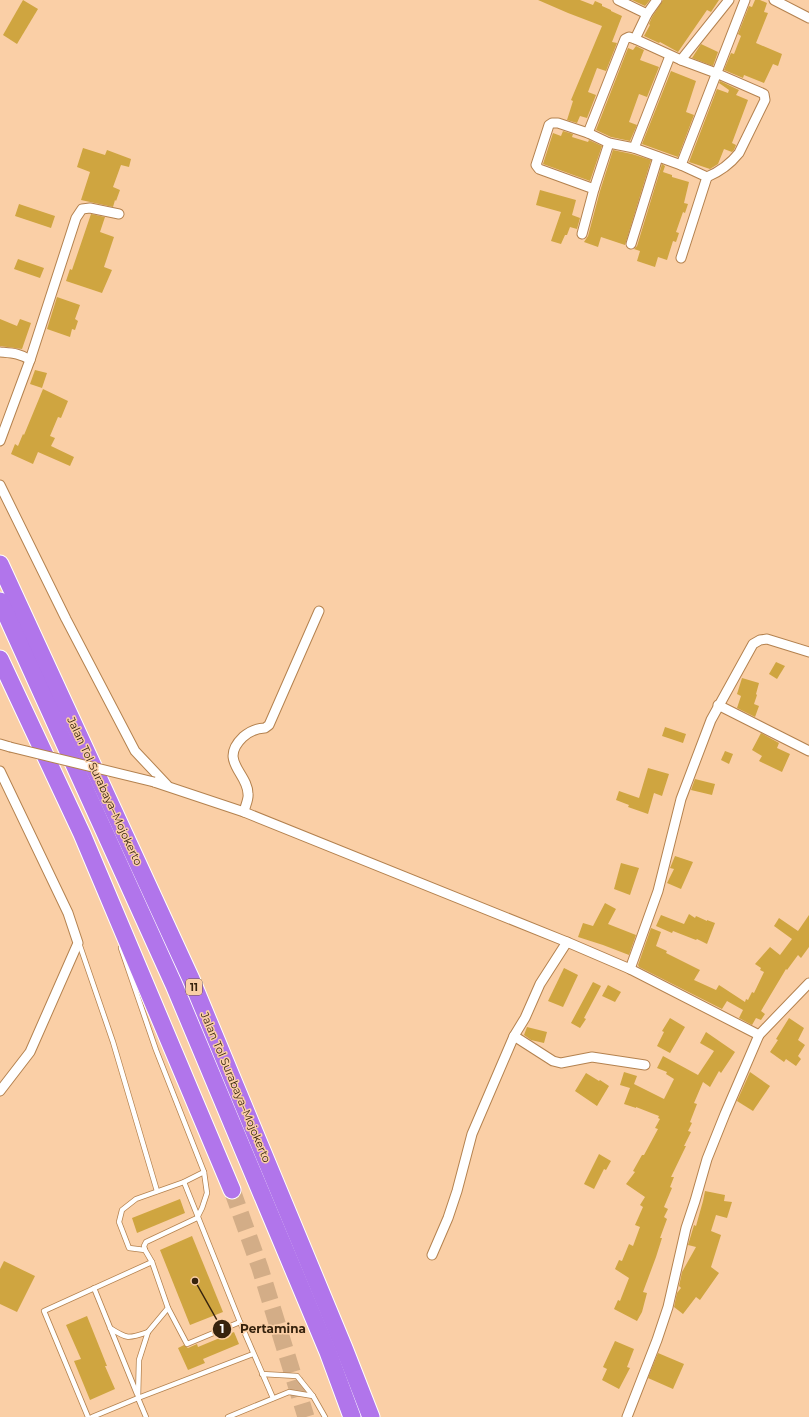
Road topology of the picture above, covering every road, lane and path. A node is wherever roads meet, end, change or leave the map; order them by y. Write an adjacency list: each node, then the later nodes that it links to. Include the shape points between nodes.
1 (618, 0): 6 (street)
2 (657, 0): 6 (street)
3 (729, 0): 10 (street)
4 (745, 0): 11 (street)
5 (774, 0): 7 (street)
6 (647, 14): 8 (street)
7 (809, 18)
8 (635, 39): 9 (street); 12 (street, via 625,38)
9 (670, 56): 10 (street); 14 (street)
10 (681, 60): 11 (street)
11 (716, 74): 16 (street); 17 (street, via 764,94 765,100 739,153 719,171)
12 (588, 133): 13 (street); 18 (street, via 552,123 549,125 536,165 539,170)
13 (609, 143): 14 (street); 18 (street)
14 (634, 148): 15 (street)
15 (658, 157): 16 (street); 21 (street)
16 (681, 165): 17 (street)
17 (707, 177): 22 (street)
18 (594, 189): 20 (street)
19 (119, 214): 24 (street, via 90,208 82,209 76,218)
20 (582, 234)
21 (631, 244)
22 (681, 258)
23 (0, 352): 24 (street, via 15,353)
24 (30, 360): 25 (street)
25 (0, 441)
26 (0, 485): 36 (street, via 135,751)
27 (0, 564): 73 (highway, Jalan Tol Surabaya–Mojokerto / 11, via 191,979)
28 (0, 601): 72 (highway, Jalan Tol Surabaya–Mojokerto / 11, via 174,985 328,1352)
29 (318, 611): 37 (street, via 268,725 250,731 236,746 233,756 249,795)
30 (809, 652): 32 (street, via 767,640 753,644)
31 (0, 659): 38 (highway)
32 (718, 705): 34 (street); 43 (street, via 681,799 658,891)
33 (0, 744): 36 (street, bridge)
34 (809, 751)
35 (0, 771): 40 (street, via 68,913)
36 (168, 786): 37 (street)
37 (244, 812): 41 (street)
38 (82, 834): 39 (lane); 51 (highway)
39 (110, 916)
40 (78, 942): 48 (street, via 30,1052); 52 (lane, via 113,1042)
41 (567, 942): 43 (street); 46 (street, via 540,984)
42 (120, 946): 49 (lane, via 156,1050)
43 (630, 969): 45 (street)
44 (809, 983): 45 (street)
45 (759, 1035): 74 (street, via 707,1159 686,1228 668,1307)
46 (514, 1036): 47 (street, via 553,1061 561,1063 592,1057); 55 (street, via 472,1134 457,1191)
47 (645, 1065)
48 (0, 1091)
49 (204, 1172): 50 (lane); 53 (lane, via 207,1193)
50 (184, 1182): 52 (lane); 53 (lane)
51 (232, 1190)
52 (157, 1191): 54 (lane, via 136,1199 122,1210 119,1222 129,1248)
53 (197, 1218): 54 (lane, via 146,1242); 59 (lane)
54 (145, 1250): 56 (lane)
55 (432, 1255)
56 (152, 1262): 57 (lane); 58 (lane)
57 (94, 1288): 60 (lane); 67 (lane, via 44,1311)
58 (168, 1308): 59 (lane, via 187,1344); 61 (lane)
59 (240, 1322): 62 (lane)
60 (110, 1328): 61 (lane, via 124,1337 134,1337); 65 (lane)
61 (148, 1332): 65 (lane, via 138,1360)
62 (254, 1354): 63 (lane); 65 (lane)
63 (262, 1374): 64 (lane, via 297,1376); 66 (lane)
64 (313, 1396): 66 (lane, via 289,1392); 71 (lane)
65 (138, 1398): 68 (lane); 69 (lane)
66 (273, 1398): 70 (lane)
67 (88, 1417)
68 (92, 1417)
69 (146, 1417)
70 (228, 1417)
71 (325, 1417)
72 (352, 1417)
73 (371, 1417)
74 (627, 1417)

